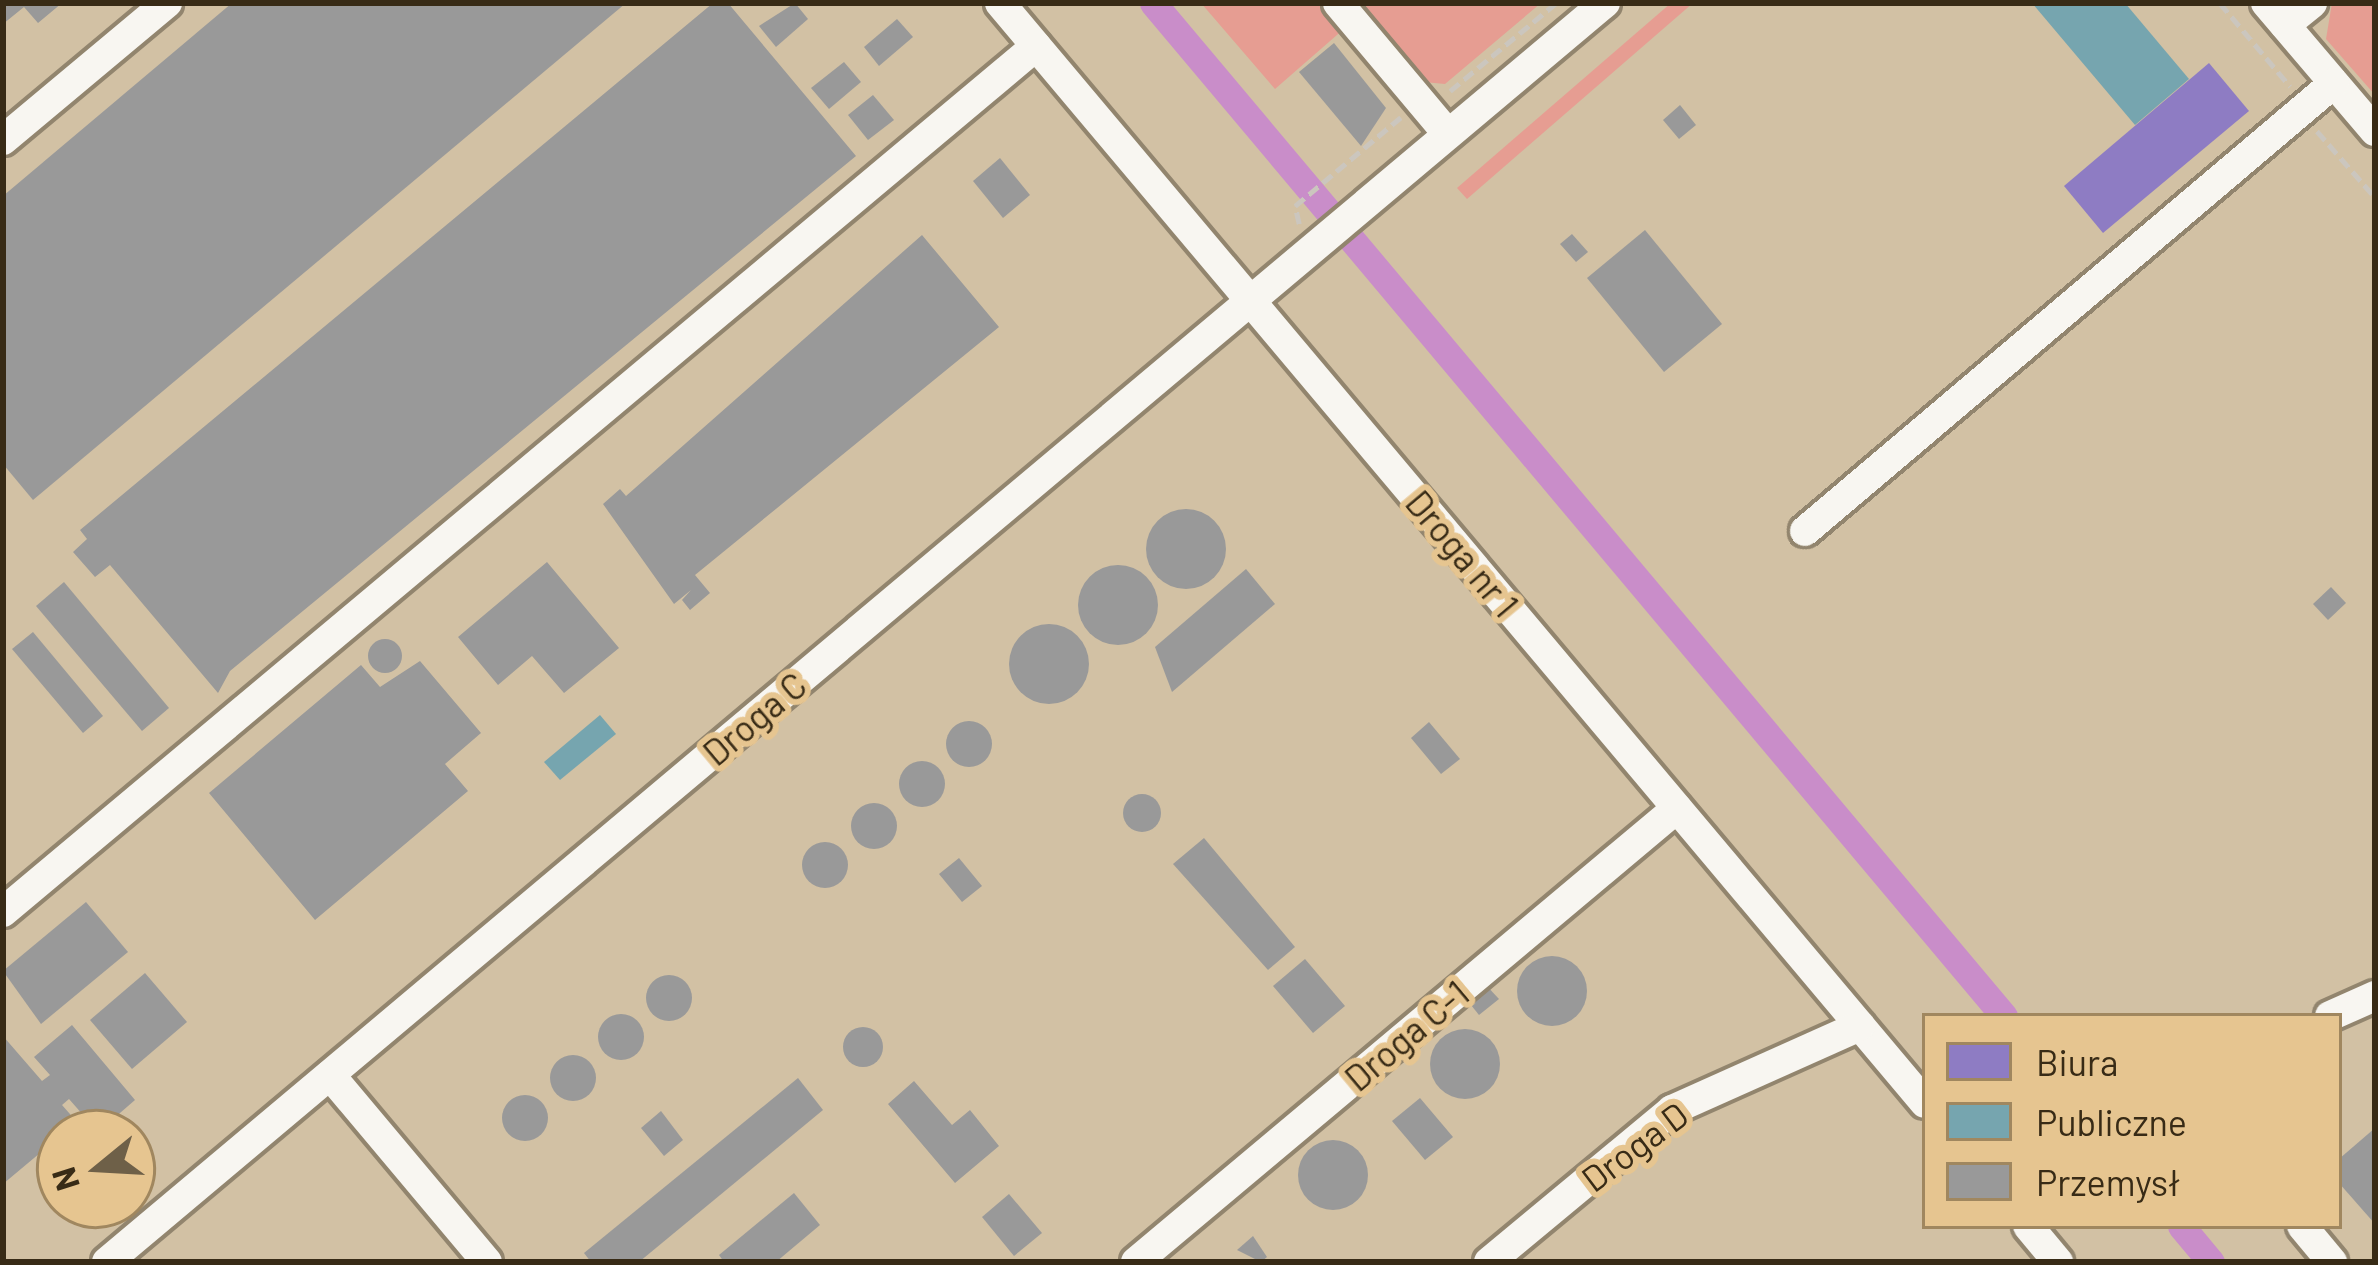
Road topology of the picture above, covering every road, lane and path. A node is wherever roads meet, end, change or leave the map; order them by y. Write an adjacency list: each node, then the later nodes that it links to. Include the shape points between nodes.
1 (166, 3): 15 (street)
2 (1000, 3): 10 (street, Droga nr 1)
3 (1338, 3): 12 (street)
4 (1556, 3): 12 (path, via 1454,89)
5 (1605, 3): 14 (street, Droga C)
6 (2220, 3): 9 (path)
7 (2312, 3): 8 (street)
8 (2276, 14): 11 (street)
9 (2241, 28)
10 (1036, 46): 17 (street, Droga nr 1); 20 (street)
11 (2334, 83): 13 (street); 18 (street)
12 (1420, 101): 14 (street); 16 (path)
13 (2375, 131)
14 (1448, 134): 17 (street, Droga C)
15 (3, 140)
16 (1295, 206)
17 (1251, 301): 19 (street, Droga nr 1); 24 (street, Droga C)
18 (1805, 531)
19 (1677, 808): 23 (street, Droga nr 1); 30 (street, Droga C-1)
20 (3, 912)
21 (2375, 996): 22 (street)
22 (2337, 1013)
23 (1860, 1026): 25 (street, Droga nr 1); 31 (street, Droga D, via 1672,1109)
24 (330, 1075): 28 (street, Droga C); 29 (street)
25 (1922, 1099)
26 (2030, 1229): 32 (street)
27 (2304, 1229): 33 (street)
28 (107, 1262)
29 (487, 1262)
30 (1136, 1262)
31 (1489, 1262)
32 (2058, 1262)
33 (2332, 1262)

